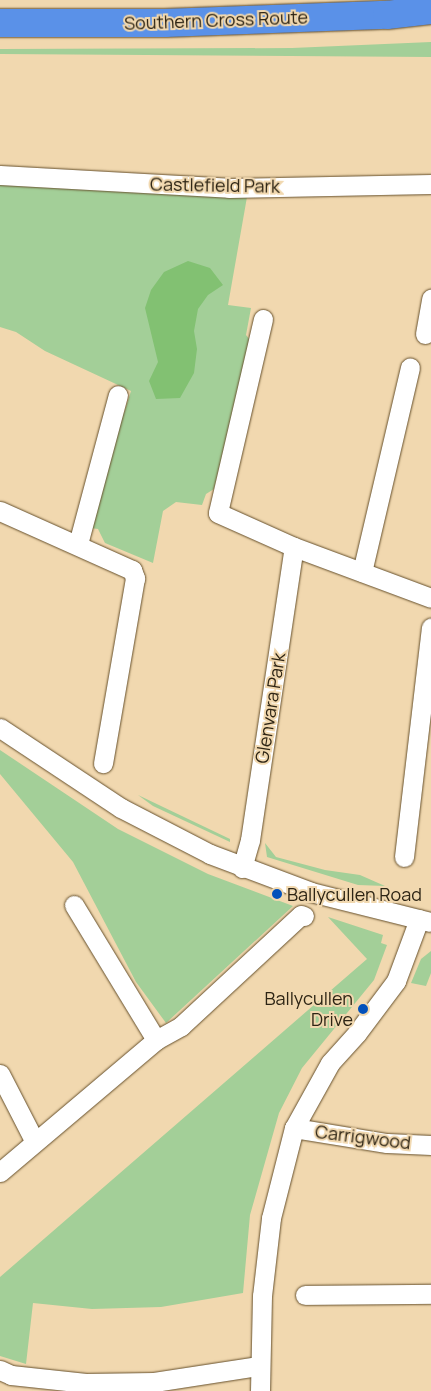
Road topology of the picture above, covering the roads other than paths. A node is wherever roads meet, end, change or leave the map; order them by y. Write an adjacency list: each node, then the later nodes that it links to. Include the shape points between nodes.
1 (431, 10): 2 (highway, Southern Cross Route)
2 (388, 15): 3 (highway); 4 (highway, Southern Cross Route, via 165,23)
3 (431, 22)
4 (0, 23)
5 (0, 175): 6 (street, Castlefield Park, via 230,188)
6 (431, 184)
7 (431, 299): 9 (street)
8 (263, 319): 14 (street, via 218,513)
9 (425, 334)
10 (410, 368): 15 (street)
11 (118, 395): 13 (street)
12 (0, 511): 13 (street)
13 (78, 544): 19 (street, via 132,570 135,578)
14 (294, 547): 15 (street); 21 (street, Glenvara Park, via 250,840)
15 (362, 572): 16 (street)
16 (431, 598)
17 (431, 628): 20 (street)
18 (0, 728): 21 (street, via 120,808)
19 (103, 763)
20 (404, 857)
21 (242, 868): 24 (street, via 311,892)
22 (74, 905): 25 (street)
23 (304, 916): 25 (street, via 300,915 181,1026)
24 (425, 921): 27 (street, via 396,981 330,1063)
25 (156, 1040): 28 (street)
26 (0, 1074): 28 (street)
27 (294, 1128): 29 (street, Carrigwood, via 387,1143); 33 (street, via 271,1218)
28 (35, 1142): 30 (street)
29 (431, 1145)
30 (0, 1172)
31 (431, 1294): 32 (street)
32 (305, 1295)
33 (259, 1366): 35 (street); 36 (street)
34 (8, 1379): 35 (street)
35 (155, 1386)
36 (260, 1391)

